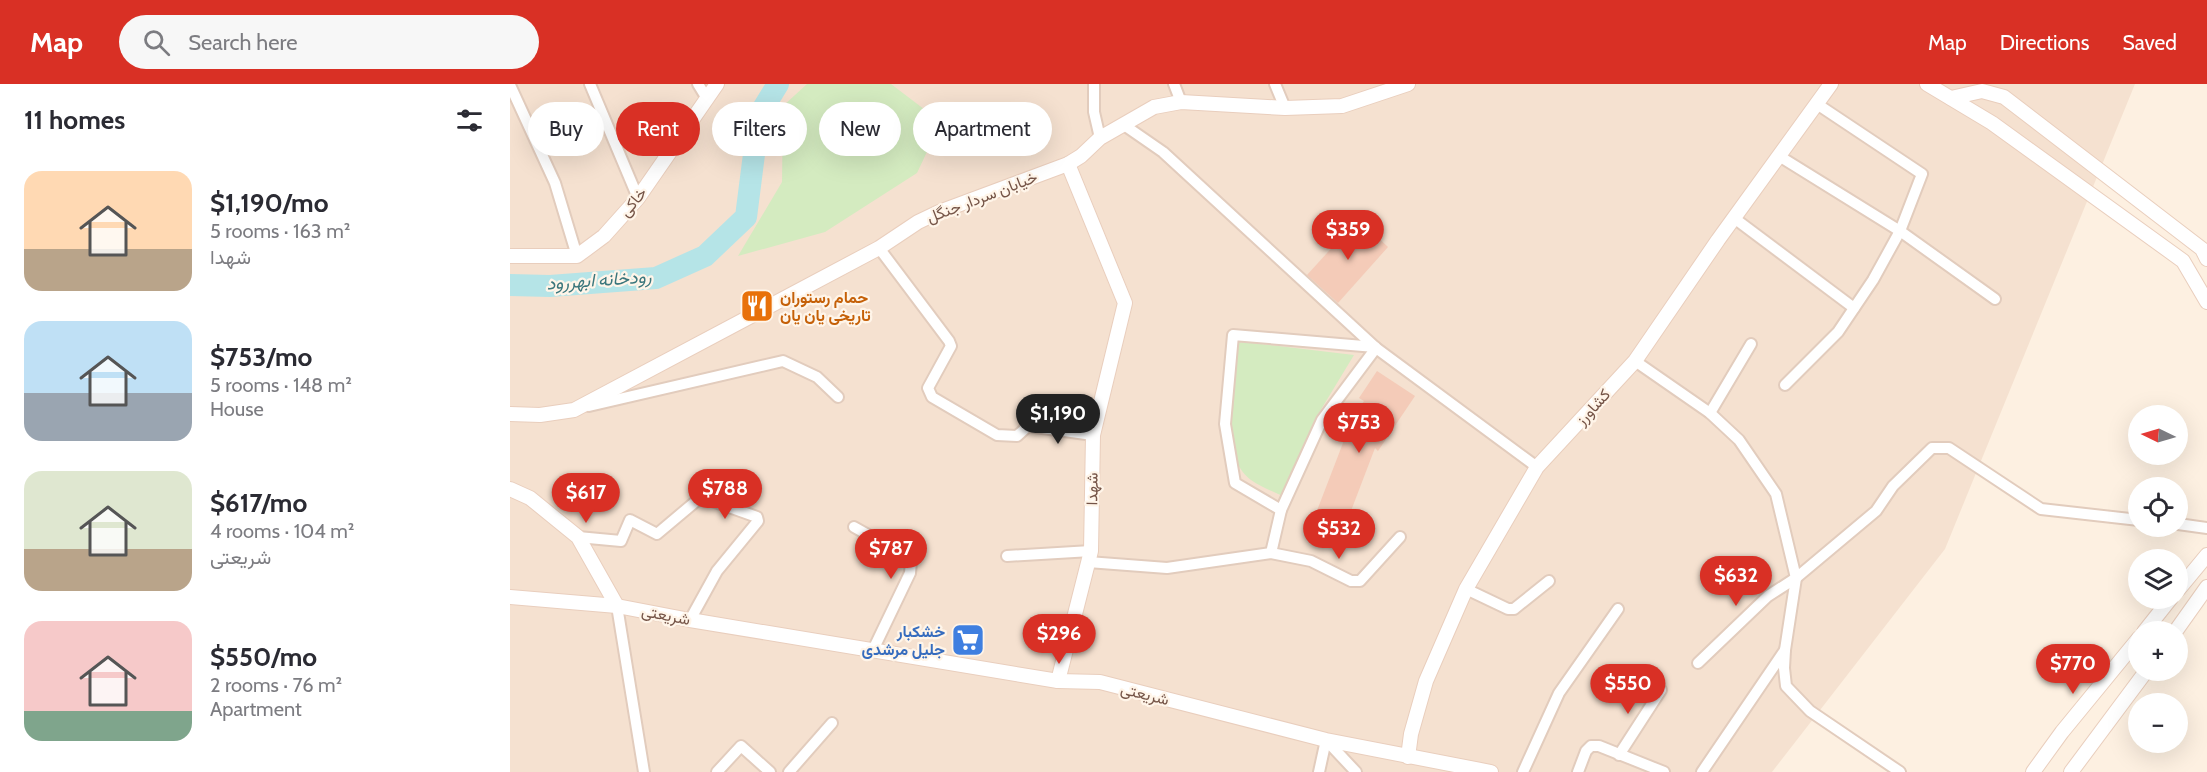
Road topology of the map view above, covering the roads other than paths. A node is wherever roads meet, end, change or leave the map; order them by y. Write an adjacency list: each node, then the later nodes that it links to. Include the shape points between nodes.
1 (590, 84): 20 (street)
2 (698, 84): 11 (street)
3 (717, 84): 11 (street, خاکی)
4 (1094, 84): 17 (street, via 1094,112)
5 (1174, 84): 13 (street)
6 (1275, 84): 15 (street)
7 (1408, 84): 15 (street, خیابان سردار جنگل, via 1342,106)
8 (1832, 84): 14 (street, کشاورز)
9 (1927, 84): 12 (street)
10 (510, 85): 24 (street, via 555,183)
11 (706, 97): 20 (street, خاکی)
12 (1951, 98): 26 (street, via 1982,91 2004,97 2202,249); 28 (street, via 1992,123 2183,261)
13 (1180, 102): 15 (street, خیابان سردار جنگل); 16 (street, خیابان سردار جنگل, via 1154,107)
14 (1817, 104): 18 (street, کشاورز); 22 (street, via 1922,174)
15 (1285, 108)
16 (1124, 125): 17 (street, خیابان سردار جنگل); 31 (street, via 1163,152)
17 (1100, 138): 19 (street, خیابان سردار جنگل)
18 (1779, 156): 21 (street, کشاورز); 22 (street)
19 (1068, 164): 23 (street, خیابان سردار جنگل, via 939,212); 38 (street, شهدا, via 1125,303)
20 (638, 198): 24 (street, خاکی, via 604,236)
21 (1734, 218): 29 (street); 32 (street, کشاورز)
22 (1900, 231): 27 (street); 29 (street)
23 (879, 248): 35 (street, خیابان سردار جنگل); 38 (street, via 951,346 928,388 932,398 997,435 1017,436 1028,426)
24 (577, 255): 25 (street)
25 (510, 256)
26 (2207, 259)
27 (1995, 298)
28 (2207, 302)
29 (1854, 308): 33 (street, via 1838,332)
30 (1751, 344): 36 (street)
31 (1376, 348): 39 (street); 41 (street, via 1322,420); 41 (street, via 1233,335 1225,424 1235,483)
32 (1635, 361): 36 (street); 39 (street, کشاورز)
33 (1785, 385)
34 (838, 397): 35 (street, via 817,377 783,361)
35 (574, 410): 37 (street, خیابان سردار جنگل)
36 (1710, 413): 52 (street, via 1739,440 1776,494)
37 (510, 414)
38 (1093, 435): 51 (street, شهدا)
39 (1537, 467): 56 (street, کشاورز)
40 (510, 489): 46 (street, via 530,498)
41 (1281, 510): 48 (street)
42 (2128, 519): 52 (street, via 2041,509 1949,448 1932,448 1893,486 1876,511)
43 (2188, 525): 45 (street)
44 (854, 527): 64 (street, via 911,562 910,573)
45 (2207, 528)
46 (578, 537): 58 (street); 61 (street, via 621,541 630,520 657,534 701,497 757,517 758,521 717,571)
47 (1400, 537): 48 (street, via 1360,581 1351,581 1311,561)
48 (1270, 552): 51 (street, via 1167,568)
49 (2207, 555): 53 (street)
50 (1006, 556): 51 (street)
51 (1089, 556): 68 (street, شهدا)
52 (1796, 578): 65 (street); 67 (street, via 1768,596)
53 (2188, 578)
54 (1549, 581): 56 (street, via 1514,609)
55 (2207, 587): 63 (street)
56 (1466, 589): 74 (street, کشاورز, via 1426,681)
57 (510, 597): 58 (street, شریعتی)
58 (617, 606): 61 (street, شریعتی); 75 (street)
59 (1618, 609): 82 (street, via 1560,693)
60 (2163, 609): 62 (street)
61 (690, 620): 64 (street, شریعتی)
62 (2153, 621)
63 (2183, 621)
64 (873, 650): 68 (street, شریعتی)
65 (1785, 650): 85 (street); 86 (street, via 1786,686 1797,698)
66 (2128, 651): 87 (street)
67 (1698, 663)
68 (1059, 681): 72 (street, شریعتی, via 1100,682)
69 (2139, 681): 88 (street)
70 (1661, 690): 73 (street)
71 (832, 723): 78 (street)
72 (1326, 740): 74 (street, شریعتی); 79 (street); 80 (street)
73 (1619, 755): 83 (street, via 1591,746); 84 (street)
74 (1408, 757): 81 (street, شریعتی)
75 (644, 772)
76 (717, 772): 77 (street, via 741,746)
77 (771, 772)
78 (789, 772)
79 (1318, 772)
80 (1356, 772)
81 (1491, 772)
82 (1523, 772)
83 (1578, 772)
84 (1664, 772)
85 (1702, 772)
86 (1899, 772)
87 (2033, 772)
88 (2071, 772)

